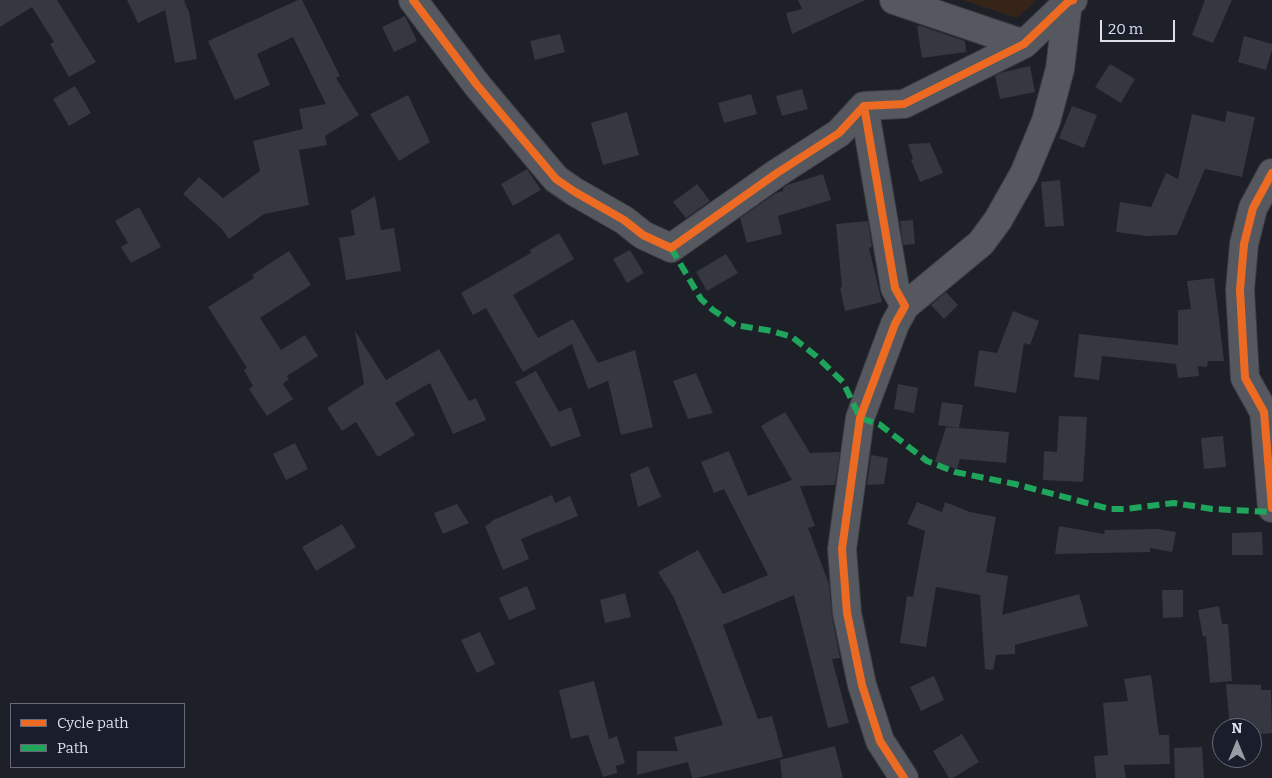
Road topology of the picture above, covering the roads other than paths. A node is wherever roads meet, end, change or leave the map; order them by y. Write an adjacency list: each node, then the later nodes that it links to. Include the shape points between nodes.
1 (413, 0): 5 (street, via 477,85 556,179 643,235 671,248 839,133)
2 (894, 0): 4 (street)
3 (1071, 1): 4 (street); 7 (street, via 1060,68 1046,121 1024,174 998,220 981,242)
4 (1024, 44): 5 (street, via 904,104)
5 (864, 106): 7 (street, via 895,288)
6 (1272, 173): 8 (street, via 1253,208 1244,244 1240,290 1245,378)
7 (905, 306): 10 (street, via 895,324 860,418 842,549 847,613 862,685 880,742)
8 (1268, 411): 9 (street)
9 (1272, 508)
10 (904, 778)

